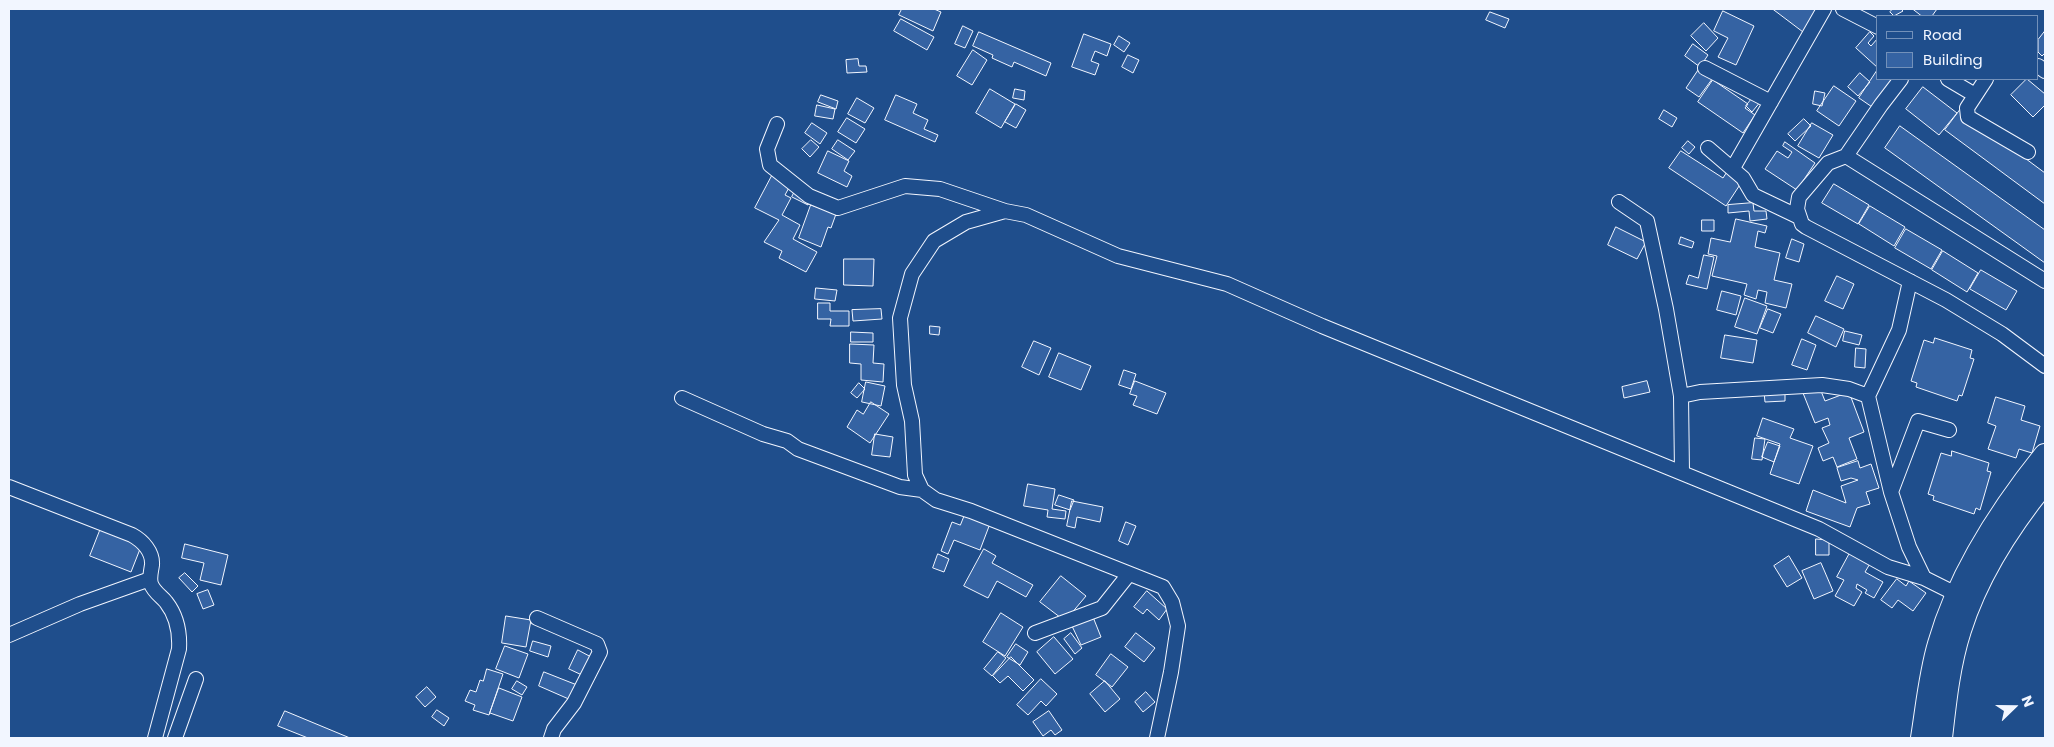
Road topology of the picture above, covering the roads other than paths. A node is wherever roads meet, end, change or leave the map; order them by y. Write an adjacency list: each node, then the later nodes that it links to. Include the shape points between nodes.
1 (1824, 9): 9 (street)
2 (1843, 9): 3 (street)
3 (1876, 26)
4 (1705, 68): 9 (street)
5 (1900, 80): 13 (street)
6 (1950, 80): 8 (street)
7 (1985, 80): 8 (street)
8 (1975, 95): 12 (street, via 1967,111 1970,120)
9 (1771, 102): 14 (street)
10 (777, 124): 16 (street, via 767,149 770,165 809,196 838,208 905,186 940,189)
11 (1708, 148): 14 (street)
12 (2028, 152)
13 (1846, 156): 17 (street, via 1828,164 1799,197); 19 (street)
14 (1733, 168): 17 (street, via 1753,195)
15 (1619, 202): 21 (street, via 1647,221)
16 (1005, 211): 26 (street, via 1026,215 1118,256 1227,284 1322,326); 29 (street, via 966,222 934,241 912,274 900,318 915,475)
17 (1799, 217): 18 (street, via 1806,227)
18 (1910, 281): 20 (street, via 2002,334); 22 (street, via 1899,330)
19 (2045, 281)
20 (2045, 366)
21 (1681, 396): 22 (street, via 1700,392 1822,385); 26 (street)
22 (1868, 396): 30 (street)
23 (682, 398): 29 (street, via 763,434 787,441 798,449 900,487)
24 (1949, 430): 30 (street, via 1918,421)
25 (2045, 454): 34 (main road, via 1987,537)
26 (1682, 472): 32 (street, via 1819,529 1888,567)
27 (2045, 482): 44 (main road, via 1997,552 1974,593 1960,630)
28 (9, 487): 33 (street, via 139,539 152,560)
29 (922, 490): 31 (street, via 936,500)
30 (1891, 492): 32 (street, via 1909,547)
31 (1129, 574): 36 (street, via 1102,608); 42 (street, via 1163,587 1172,602 1178,626)
32 (1924, 578): 34 (street)
33 (150, 580): 37 (street, via 80,604); 39 (street, via 176,619 180,639)
34 (1956, 594): 43 (main road, via 1938,646)
35 (537, 618): 41 (street, via 597,644 600,652 574,703)
36 (1035, 633)
37 (9, 635)
38 (196, 679): 40 (street)
39 (155, 738)
40 (175, 738)
41 (551, 738)
42 (1157, 738)
43 (1922, 738)
44 (1941, 738)

